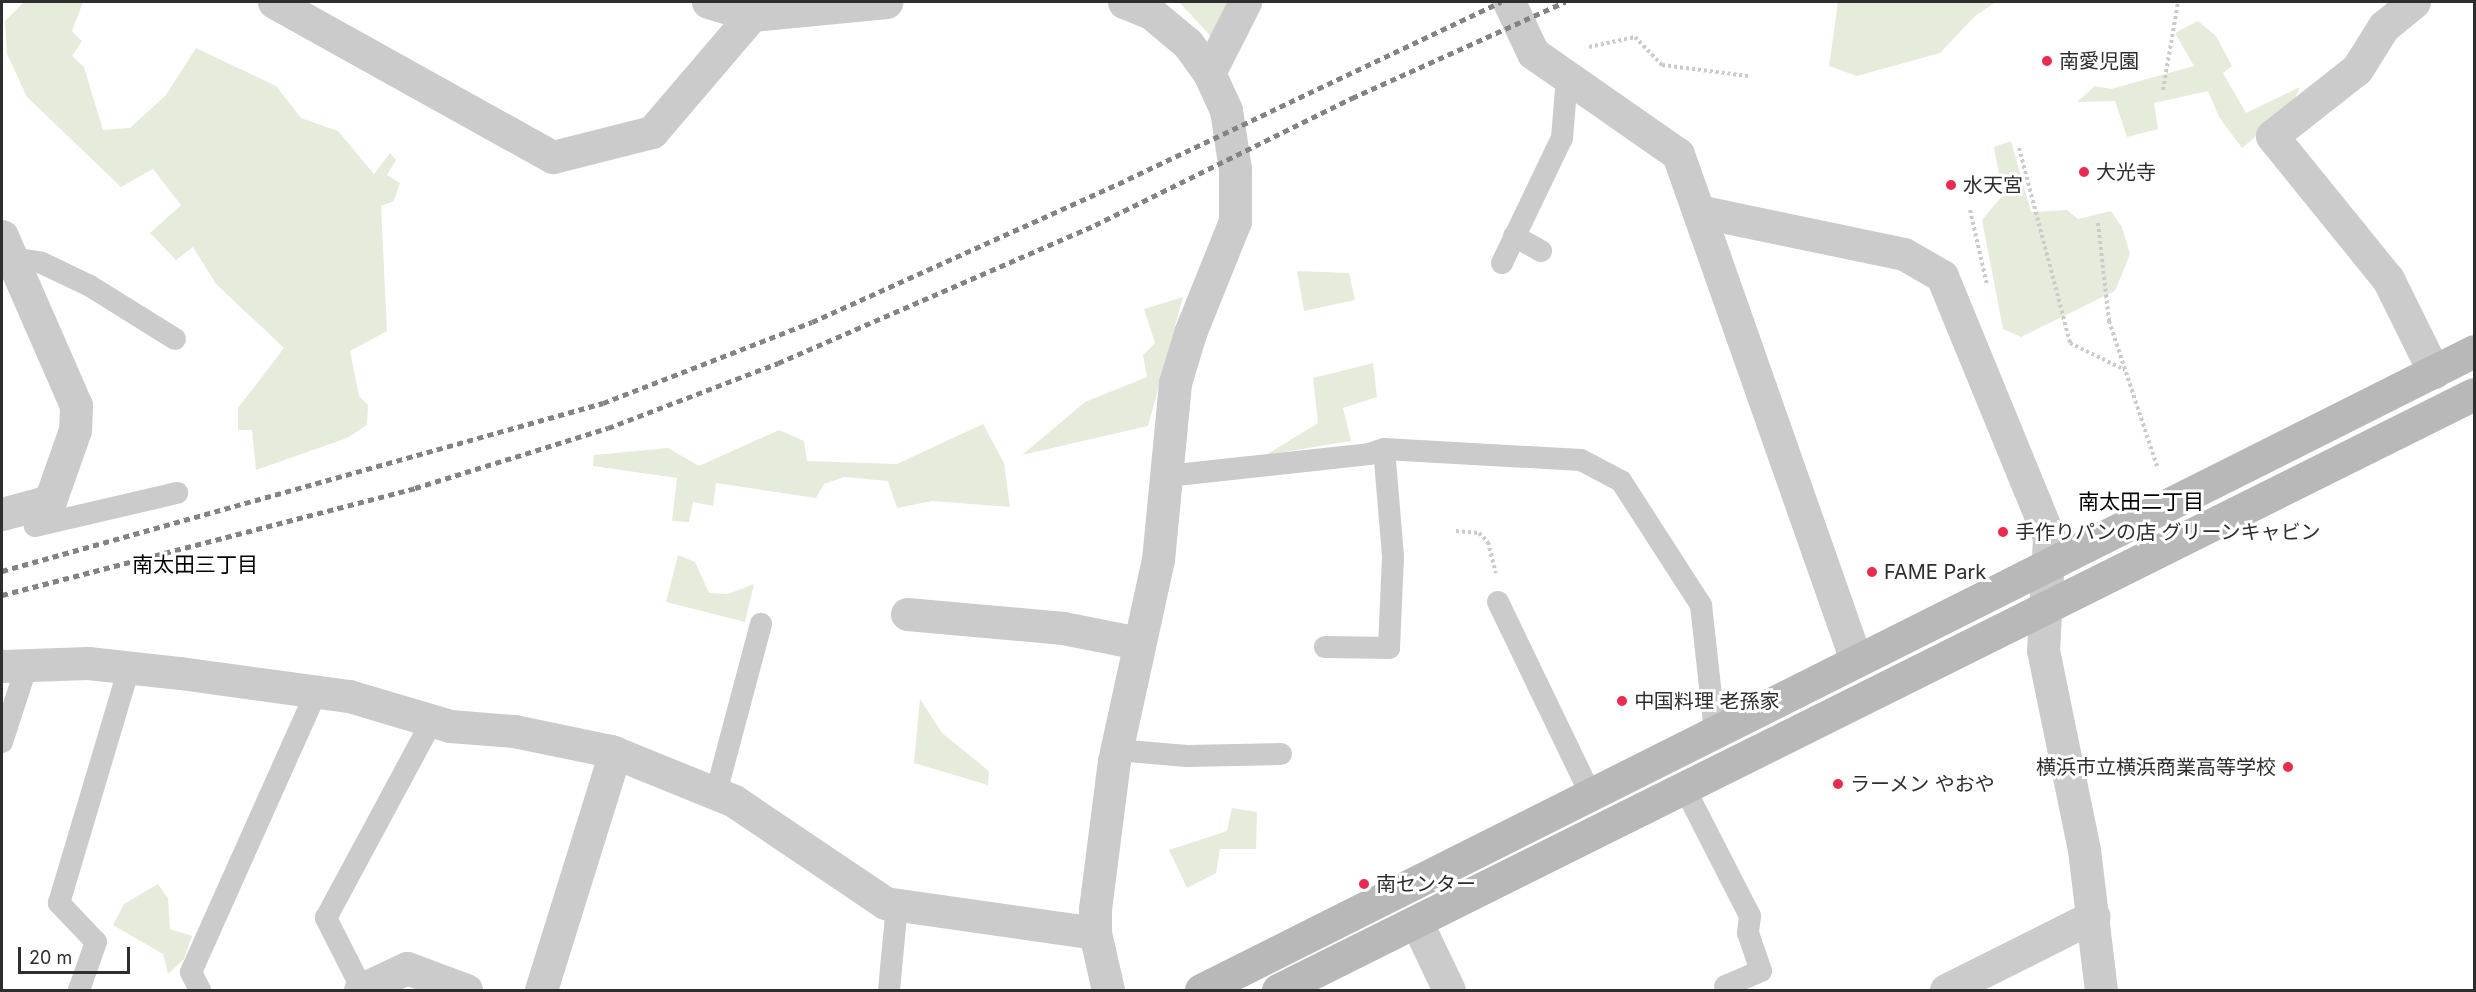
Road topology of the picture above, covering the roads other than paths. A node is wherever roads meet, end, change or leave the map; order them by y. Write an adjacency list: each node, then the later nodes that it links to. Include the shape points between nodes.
1 (274, 2): 8 (street, via 553,157 652,132)
2 (708, 2): 8 (street)
3 (886, 2): 8 (street)
4 (1124, 2): 9 (street, via 1151,13 1187,42)
5 (1245, 2): 9 (street)
6 (1509, 2): 10 (street, via 1533,53)
7 (2414, 2): 18 (street, via 2384,26 2357,69 2272,136 2388,279)
8 (752, 15)
9 (1209, 73): 21 (street, via 1226,110 1235,169 1235,221 1174,383)
10 (1567, 77): 11 (street, via 1678,154); 12 (lane, via 1562,138)
11 (1698, 212): 24 (street, via 1904,254 1942,276 2049,537); 31 (street)
12 (1514, 236): 14 (lane); 15 (lane)
13 (7, 247): 16 (lane, via 90,286); 23 (street, via 76,405 75,430 50,501)
14 (1541, 251)
15 (1502, 262)
16 (175, 339)
17 (2475, 351): 18 (main road)
18 (2434, 372): 24 (main road)
19 (2475, 394): 26 (main road)
20 (1384, 449): 21 (lane, via 1369,454); 30 (lane, via 1393,556 1389,648); 36 (lane, via 1581,459 1621,481 1701,605)
21 (1167, 476): 29 (street, via 1158,561)
22 (177, 493): 23 (lane, via 35,526)
23 (16, 510)
24 (2050, 564): 26 (street); 31 (main road)
25 (1498, 602): 43 (lane)
26 (2042, 611): 41 (main road); 45 (street, via 2043,650)
27 (907, 614): 29 (street, via 1063,628)
28 (761, 624): 42 (lane)
29 (1139, 643): 38 (street)
30 (1325, 646)
31 (1856, 660): 36 (main road)
32 (14, 666): 33 (street, via 88,663); 37 (lane)
33 (129, 668): 34 (street); 49 (lane, via 59,903 96,942)
34 (316, 693): 35 (street, via 349,696); 50 (lane, via 191,972)
35 (432, 721): 39 (street, via 514,731); 51 (lane, via 326,918)
36 (1715, 732): 43 (main road)
37 (2, 742)
38 (1116, 750): 40 (lane, via 1187,756); 47 (street)
39 (615, 752): 42 (street); 53 (street)
40 (1281, 754)
41 (1685, 789): 46 (main road); 48 (lane, via 1750,916 1748,933 1761,971)
42 (716, 793): 44 (street, via 734,801 885,903)
43 (1590, 793): 56 (main road)
44 (897, 905): 47 (street); 54 (lane)
45 (2094, 916): 59 (street); 60 (street)
46 (1417, 923): 57 (main road); 58 (street)
47 (1095, 933): 55 (street)
48 (1725, 986)
49 (79, 990)
50 (200, 990)
51 (361, 990): 52 (street, via 407,968)
52 (466, 990)
53 (541, 990)
54 (889, 990)
55 (1108, 990)
56 (1201, 990)
57 (1278, 990)
58 (1449, 990)
59 (1946, 990)
60 (2101, 990)

